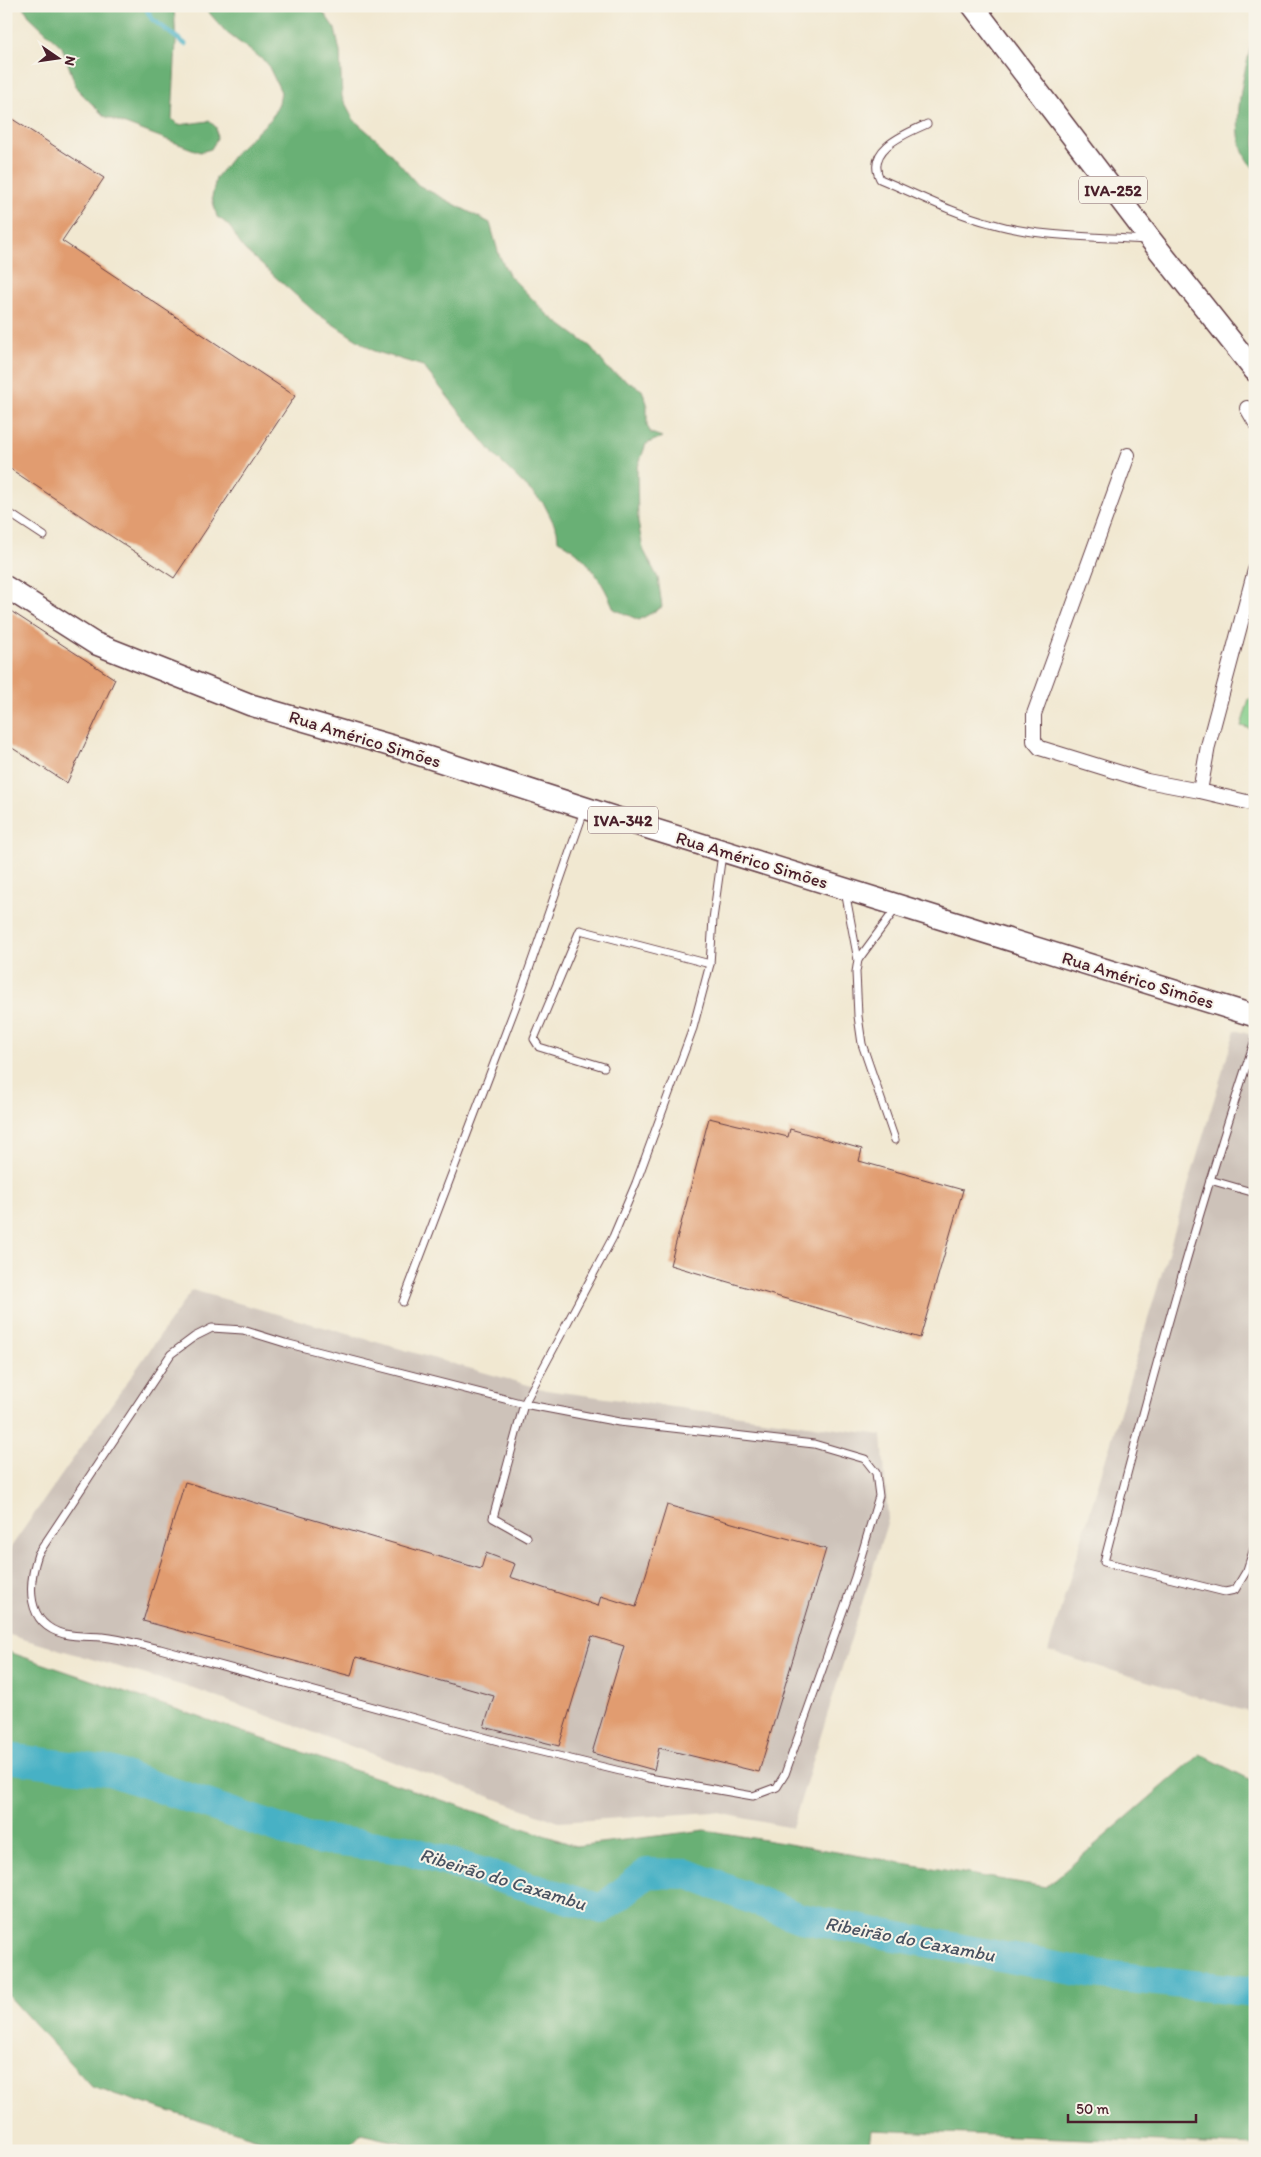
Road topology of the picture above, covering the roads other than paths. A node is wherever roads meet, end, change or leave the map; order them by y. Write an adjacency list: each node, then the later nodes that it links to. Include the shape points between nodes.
1 (973, 6): 3 (main road, IVA-252)
2 (927, 124): 3 (lane, via 894,140 878,156 875,169 880,179 991,224 1041,233)
3 (1151, 240): 4 (main road, IVA-252)
4 (1255, 371)
5 (1247, 408): 6 (street)
6 (1255, 422)
7 (1128, 455): 12 (street, via 1034,714 1034,741 1040,748 1138,778)
8 (6, 510): 9 (lane)
9 (44, 536)
10 (1255, 570): 12 (street, via 1208,746)
11 (6, 587): 14 (main road, Rua Américo Simões / IVA-342, via 94,643 251,705 399,748)
12 (1200, 791): 13 (street)
13 (1255, 804)
14 (585, 809): 15 (main road, Rua Américo Simões / IVA-342); 26 (lane, via 520,995)
15 (722, 851): 16 (main road, Rua Américo Simões / IVA-342); 19 (lane)
16 (845, 888): 17 (main road, Rua Américo Simões / IVA-342); 18 (lane)
17 (898, 905): 18 (lane); 20 (main road, Rua Américo Simões / IVA-342)
18 (858, 960): 23 (lane, via 858,1016 862,1044)
19 (710, 964): 22 (lane, via 580,930 534,1040 538,1047); 27 (lane, via 693,1028 636,1183 613,1237)
20 (1255, 1016)
21 (1255, 1040): 24 (lane)
22 (604, 1067)
23 (895, 1140)
24 (1210, 1180): 25 (lane); 29 (lane, via 1140,1420 1104,1562 1225,1592 1235,1590 1247,1570)
25 (1255, 1193)
26 (403, 1302)
27 (524, 1404): 27 (lane, via 619,1422 814,1444 865,1459 876,1473 879,1496 855,1577 785,1774 777,1787 753,1796 649,1778 513,1745 160,1648 105,1637 64,1634 45,1624 34,1608 30,1593 31,1575 38,1554 63,1514 171,1354 212,1328 243,1330); 28 (lane, via 493,1518)
28 (527, 1537)
29 (1255, 1545)

